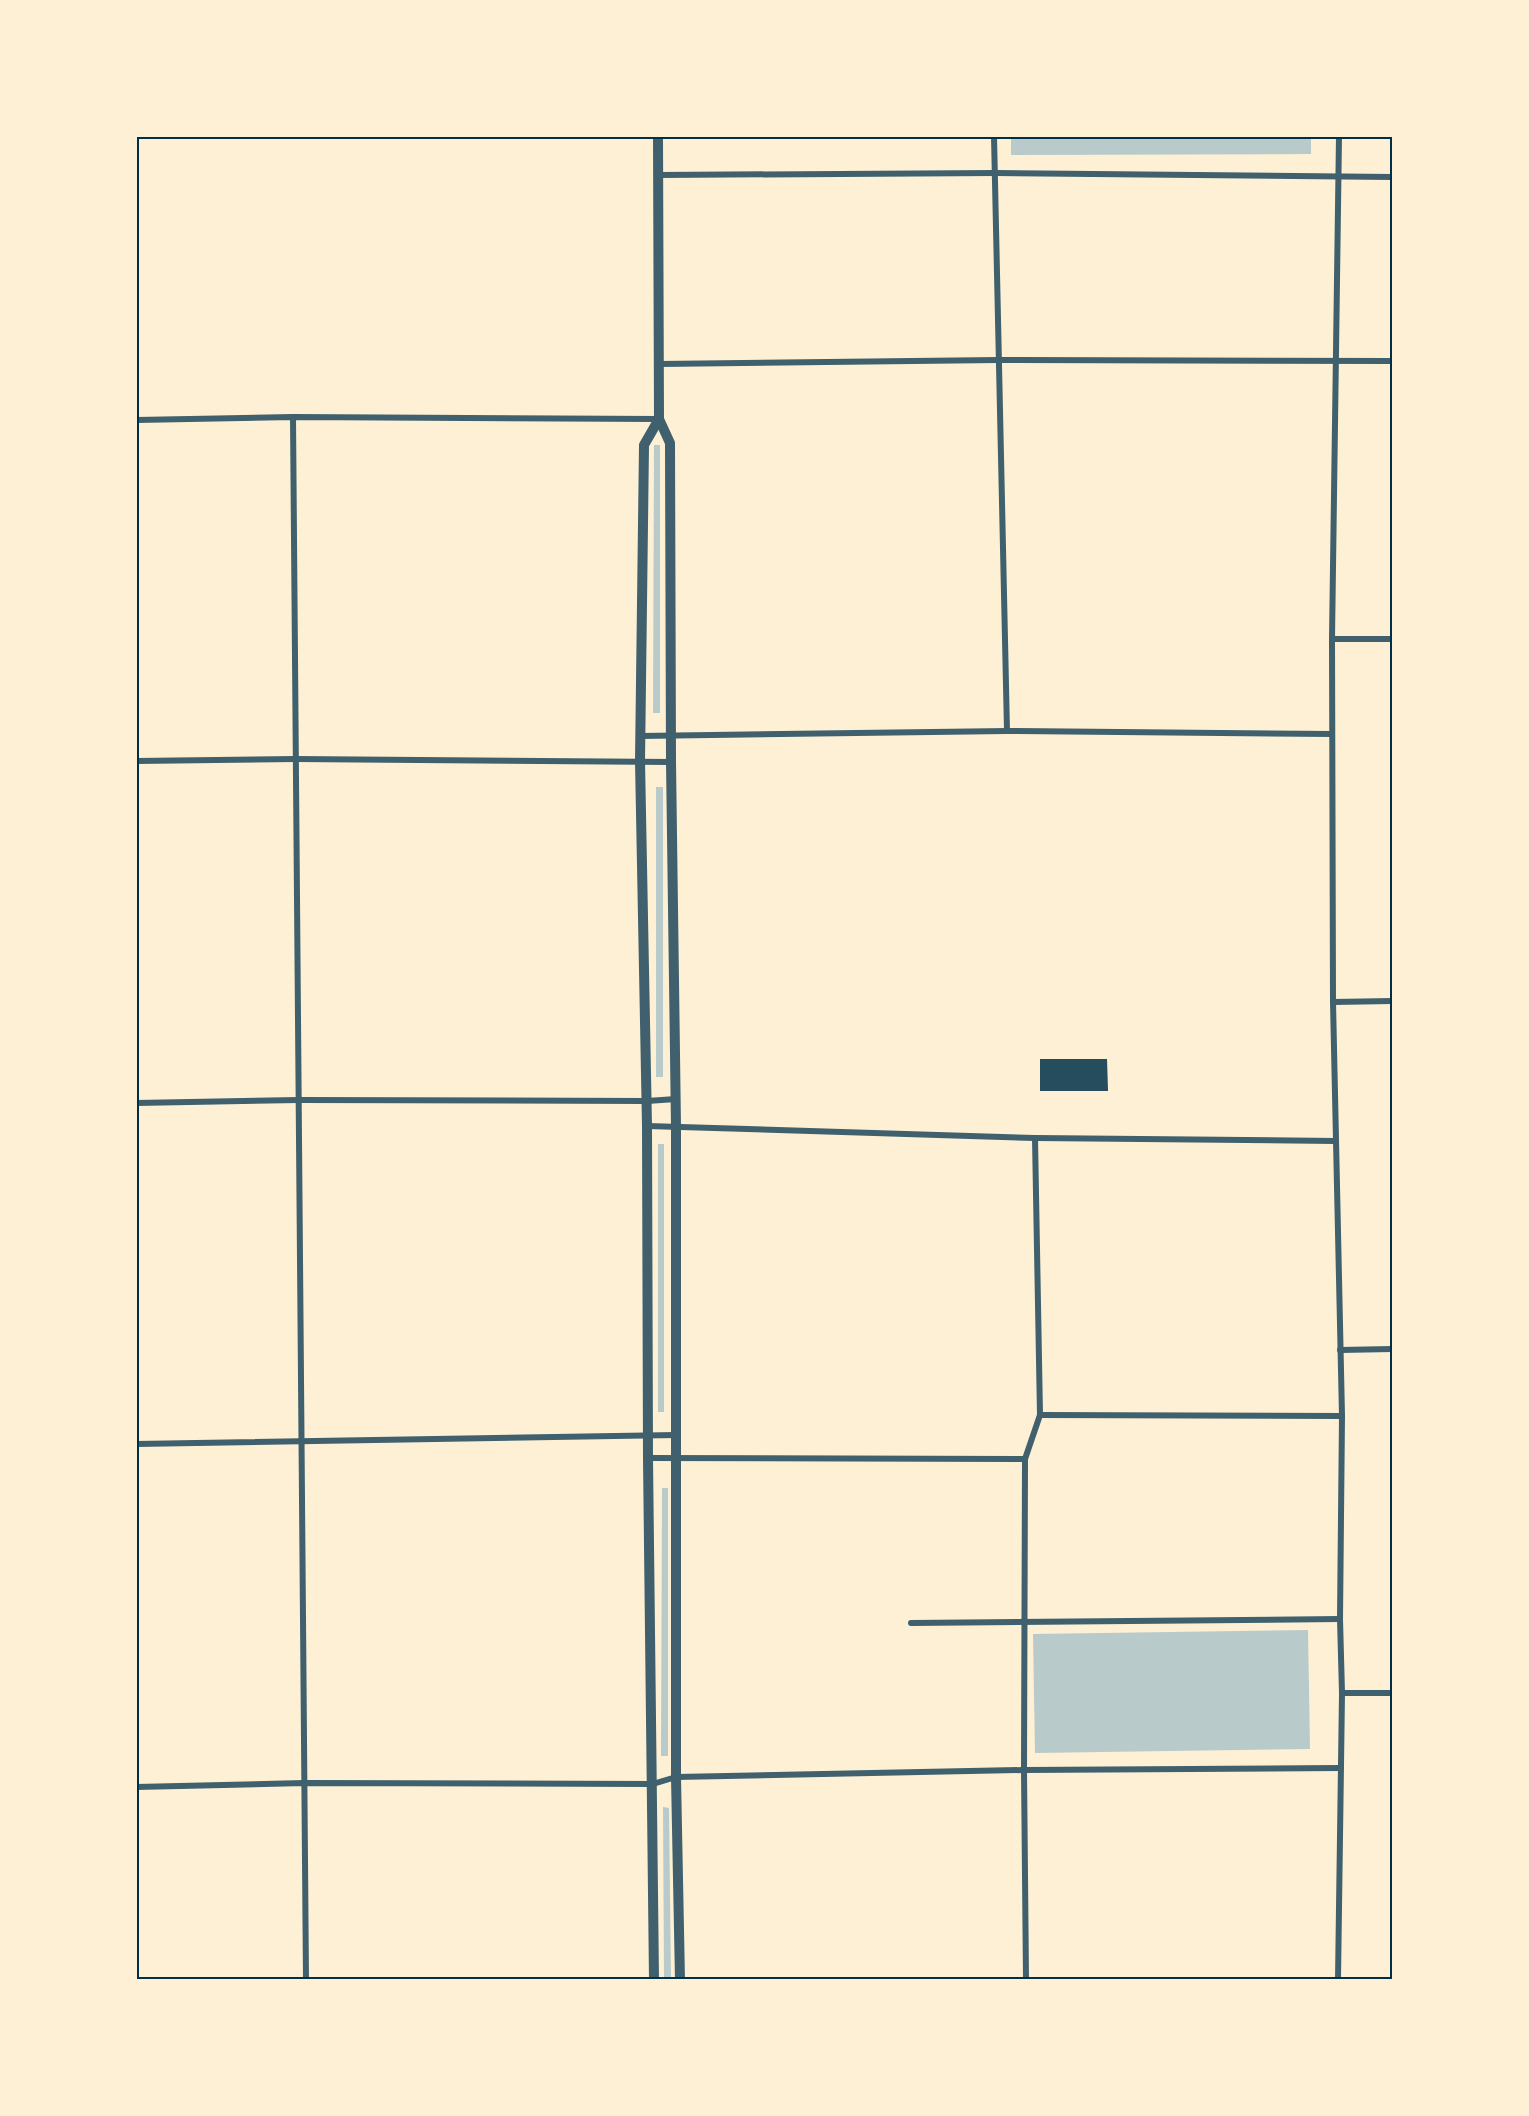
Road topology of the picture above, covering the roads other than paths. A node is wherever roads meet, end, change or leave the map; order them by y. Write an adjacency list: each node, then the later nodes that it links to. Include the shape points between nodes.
1 (658, 136): 5 (street)
2 (994, 136): 4 (street)
3 (1339, 136): 6 (street)
4 (994, 173): 5 (street); 6 (street); 8 (street)
5 (658, 175): 11 (street)
6 (1339, 177): 7 (street); 10 (street)
7 (1392, 177)
8 (998, 360): 10 (street); 11 (street); 17 (street)
9 (1392, 361): 10 (street)
10 (1335, 362): 15 (street)
11 (659, 364): 13 (street)
12 (293, 417): 13 (street); 14 (street); 21 (street)
13 (659, 419): 19 (street, via 644,445); 20 (street, via 670,443)
14 (136, 420)
15 (1332, 639): 16 (street); 18 (street)
16 (1392, 639)
17 (1007, 730): 18 (street); 20 (street)
18 (1332, 734): 26 (street)
19 (640, 736): 20 (street); 23 (street)
20 (671, 736): 24 (street)
21 (296, 759): 22 (street); 23 (street); 28 (street)
22 (136, 761)
23 (640, 761): 24 (street); 29 (street)
24 (671, 762): 27 (street)
25 (1392, 1001): 26 (street)
26 (1333, 1002): 34 (street)
27 (676, 1099): 29 (street); 32 (street)
28 (299, 1100): 29 (street); 30 (street); 41 (street)
29 (647, 1101): 31 (street)
30 (136, 1103)
31 (647, 1126): 32 (street); 39 (street)
32 (676, 1127): 33 (street); 40 (street)
33 (1035, 1138): 34 (street); 37 (street)
34 (1336, 1141): 36 (street)
35 (1392, 1349): 36 (street)
36 (1340, 1350): 38 (street)
37 (1040, 1415): 38 (street); 45 (street)
38 (1342, 1416): 46 (street)
39 (648, 1434): 40 (street); 41 (street); 43 (street)
40 (676, 1435): 44 (street)
41 (301, 1441): 42 (street); 54 (street)
42 (136, 1444)
43 (648, 1458): 44 (street); 55 (street)
44 (676, 1459): 45 (street); 53 (street)
45 (1025, 1459): 48 (street)
46 (1340, 1619): 48 (street); 49 (street)
47 (911, 1623): 48 (street)
48 (1026, 1623): 52 (street)
49 (1342, 1693): 50 (street); 51 (street)
50 (1392, 1693)
51 (1341, 1768): 52 (street); 61 (street)
52 (1024, 1770): 53 (street); 60 (street)
53 (676, 1777): 55 (street); 59 (street)
54 (304, 1783): 55 (street); 56 (street); 57 (street)
55 (653, 1785): 58 (street)
56 (136, 1786)
57 (306, 1980)
58 (654, 1980)
59 (680, 1980)
60 (1026, 1980)
61 (1338, 1980)

